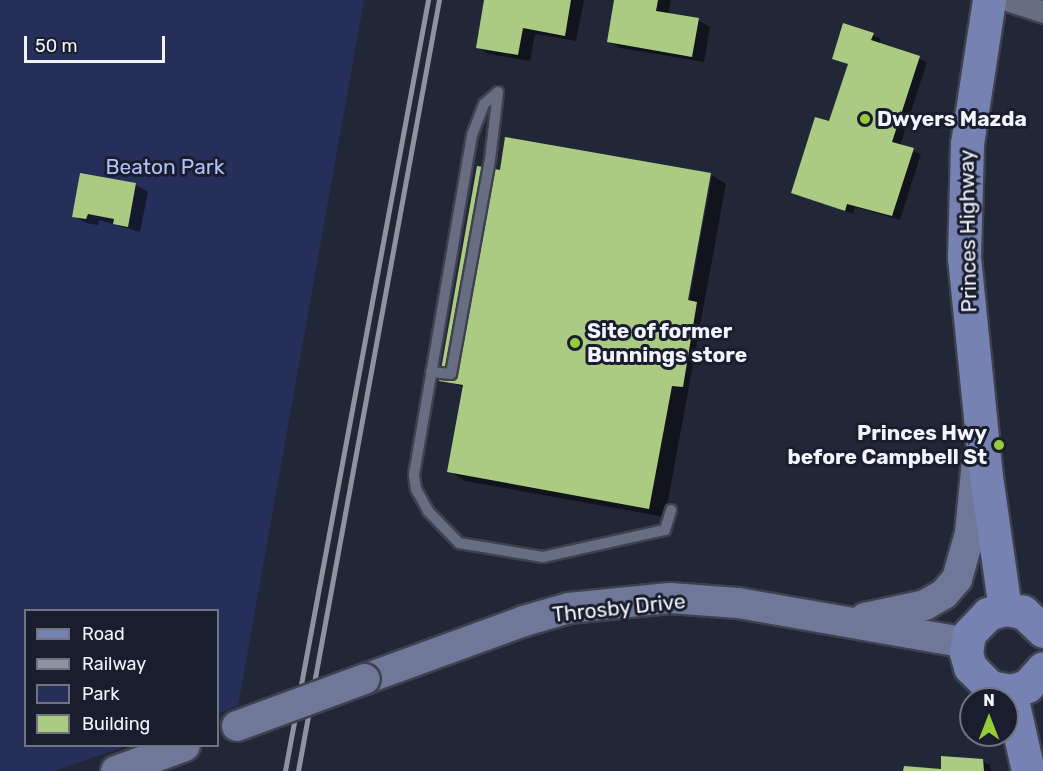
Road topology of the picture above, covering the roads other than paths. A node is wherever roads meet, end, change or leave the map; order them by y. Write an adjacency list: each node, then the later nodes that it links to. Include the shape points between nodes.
1 (989, 0): 5 (main road, Princes Highway, via 971,113 964,193 967,302)
2 (1007, 0): 3 (street)
3 (1043, 12)
4 (431, 372): 4 (lane, via 472,135 484,104 498,92 490,160 451,375); 6 (lane, via 414,475 428,511 459,543 543,557 666,530)
5 (980, 426): 7 (main road, Princes Highway); 8 (main road, Princes Highway, via 970,533 957,579 944,594 925,605)
6 (671, 510)
7 (1005, 609): 9 (main road, via 1023,612); 10 (main road, via 976,623)
8 (844, 622): 10 (main road, Throsby Drive); 14 (main road, Throsby Drive, bridge, via 738,603 670,598 569,608)
9 (1043, 631)
10 (967, 643): 12 (main road, via 970,667)
11 (1043, 668): 13 (main road, via 1027,686)
12 (990, 687)
13 (1019, 688)
14 (227, 730)
15 (1019, 731): 18 (main road)
16 (182, 747): 17 (main road)
17 (116, 771)
18 (1028, 771)

